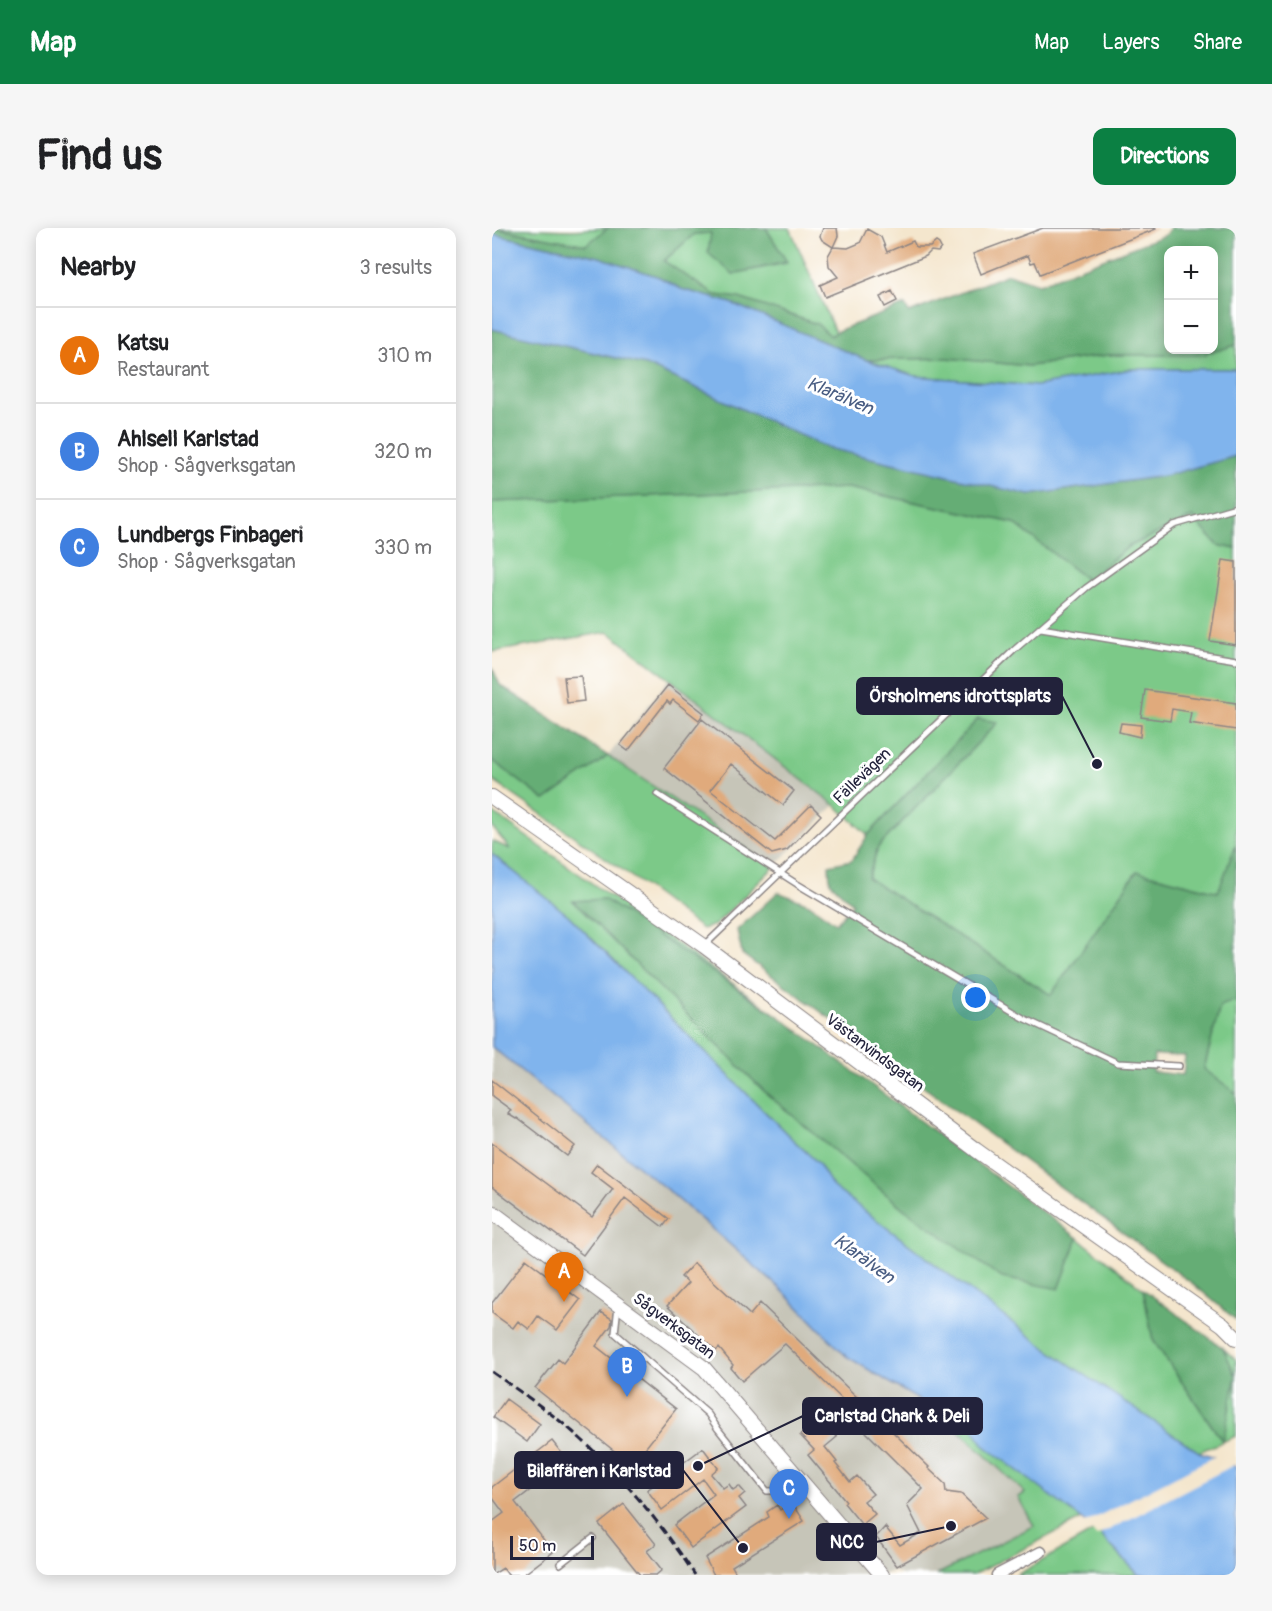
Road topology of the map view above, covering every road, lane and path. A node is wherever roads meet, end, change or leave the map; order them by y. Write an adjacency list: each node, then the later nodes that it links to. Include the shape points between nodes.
1 (1236, 507): 2 (lane, Fällevägen, via 1174,525 1086,588)
2 (1041, 628): 3 (lane); 6 (lane, Fällevägen)
3 (1236, 660)
4 (657, 794): 6 (lane)
5 (492, 797): 7 (street, Västanvindsgatan)
6 (780, 872): 7 (lane, Fällevägen); 8 (lane, via 1023,1018 1118,1063)
7 (704, 946): 11 (street, Västanvindsgatan)
8 (1179, 1066)
9 (492, 1212): 10 (street, Sågverksgatan)
10 (618, 1305): 12 (street, Sågverksgatan, via 704,1368); 12 (lane, via 615,1333 708,1414 766,1491)
11 (1236, 1338)
12 (809, 1490): 16 (street, Sågverksgatan)
13 (593, 1538): 15 (lane)
14 (1041, 1552): 17 (street)
15 (560, 1564)
16 (882, 1575)
17 (997, 1575)

